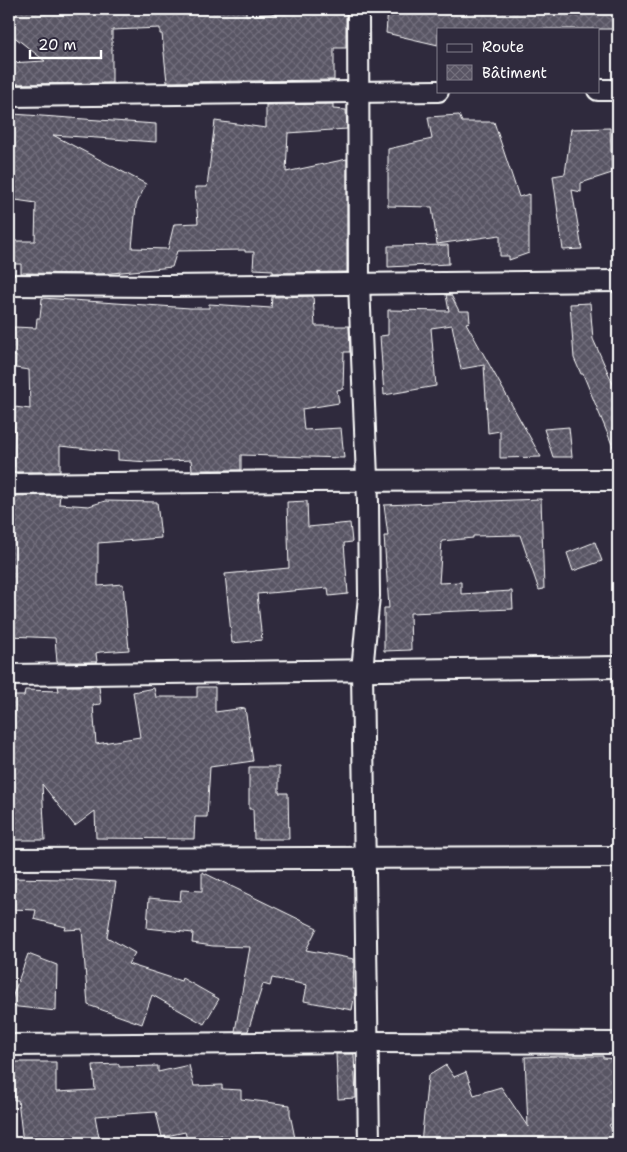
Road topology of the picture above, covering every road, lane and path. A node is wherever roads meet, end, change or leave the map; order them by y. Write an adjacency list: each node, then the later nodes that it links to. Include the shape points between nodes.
1 (358, 9): 5 (street)
2 (600, 90): 3 (street)
3 (618, 90)
4 (437, 91): 5 (street)
5 (358, 92): 6 (street); 8 (street)
6 (9, 96)
7 (618, 281): 8 (street)
8 (359, 284): 9 (street); 10 (street)
9 (9, 285)
10 (367, 480): 11 (street); 12 (street); 14 (street, via 369,596)
11 (618, 480)
12 (9, 484)
13 (618, 667): 14 (street)
14 (362, 671): 15 (street); 17 (street)
15 (9, 674)
16 (618, 856): 17 (street)
17 (365, 857): 18 (street); 19 (street)
18 (9, 859)
19 (367, 1042): 20 (street); 21 (street); 22 (street)
20 (618, 1043)
21 (9, 1045)
22 (369, 1143)

